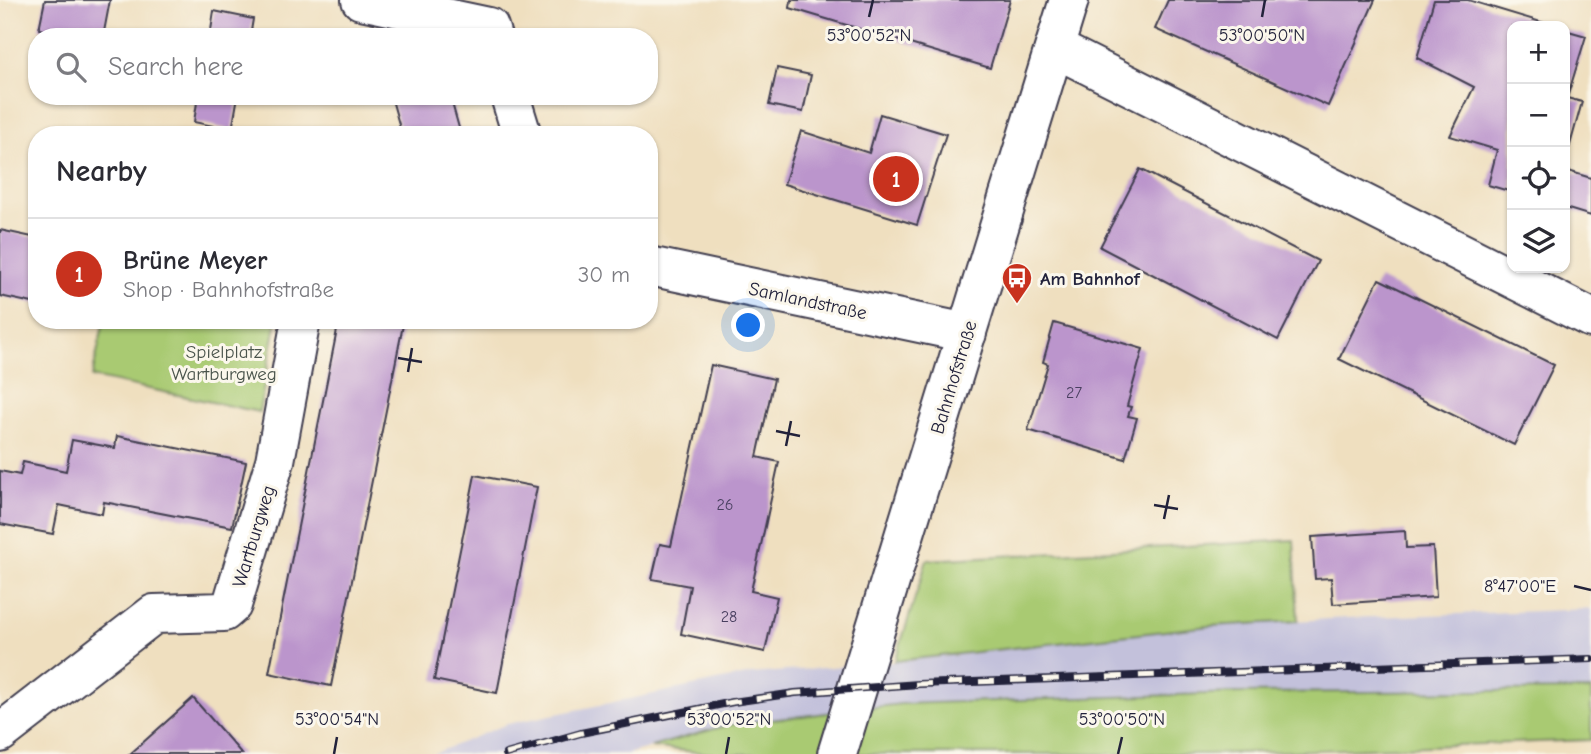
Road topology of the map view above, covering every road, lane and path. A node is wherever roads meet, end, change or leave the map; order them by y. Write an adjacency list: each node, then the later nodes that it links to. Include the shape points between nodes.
1 (361, 0): 3 (street)
2 (1069, 0): 4 (street, Bahnhofstraße)
3 (489, 28)
4 (1055, 48): 8 (street); 10 (street, Bahnhofstraße)
5 (513, 105): 6 (street)
6 (519, 126)
7 (658, 268): 10 (street, Samlandstraße)
8 (1591, 318)
9 (299, 329): 11 (street, Wartburgweg, via 275,461 232,606 224,612 155,614)
10 (967, 333): 12 (street, Bahnhofstraße)
11 (0, 733)
12 (837, 754)

